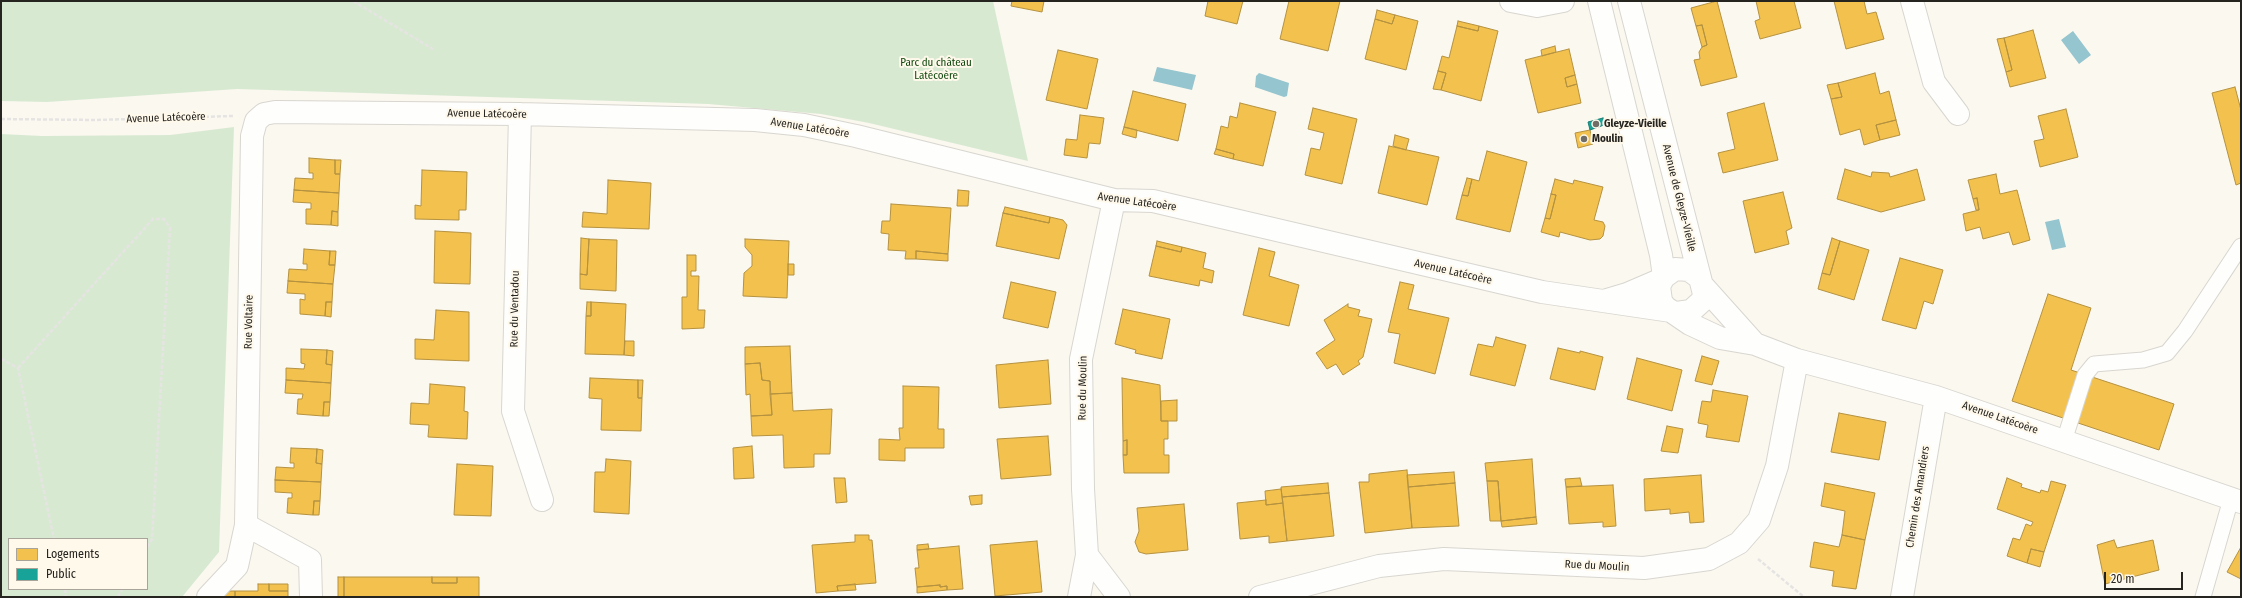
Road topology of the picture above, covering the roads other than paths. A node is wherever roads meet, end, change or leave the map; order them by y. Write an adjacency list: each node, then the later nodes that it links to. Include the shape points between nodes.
1 (1511, 1): 2 (street, via 1537,6)
2 (1563, 1)
3 (1598, 1): 11 (street, via 1661,255)
4 (1629, 1): 12 (street, Avenue de Gleyze-Vieille)
5 (1912, 1): 7 (street, via 1934,82)
6 (520, 114): 8 (street, Avenue Latécoère, via 274,112 264,114); 9 (street, Avenue Latécoère, via 755,120 804,125); 19 (street, Rue du Ventadou, via 513,411)
7 (1958, 114)
8 (256, 121): 21 (street, Rue Voltaire, via 252,136)
9 (1114, 200): 13 (street, Avenue Latécoère, via 1153,202 1542,292 1584,300); 22 (street, Rue du Moulin, via 1081,359 1082,489)
10 (2241, 246): 18 (lane, via 2186,331 2167,353 2143,360 2094,364 2085,375)
11 (1663, 278): 12 (street, Avenue Latécoère, via 1668,272 1682,268 1689,270); 13 (street, Avenue Latécoère, via 1627,294); 14 (street, Avenue Latécoère, via 1659,293 1665,307)
12 (1702, 282): 14 (street, Avenue Latécoère, via 1704,294 1697,307 1691,311); 15 (street, Avenue Latécoère)
13 (1604, 300): 14 (street, Avenue Latécoère)
14 (1673, 312): 15 (street, Avenue Latécoère, via 1690,324 1720,338)
15 (1755, 344): 16 (street, Avenue Latécoère)
16 (1796, 360): 17 (street, Avenue Latécoère); 27 (street, Rue du Moulin, via 1777,466 1759,520 1739,543 1708,559 1644,568 1444,559 1379,566)
17 (1936, 396): 18 (street, Avenue Latécoère); 28 (street, Chemin des Amandiers)
18 (2064, 441): 20 (street, Avenue Latécoère)
19 (542, 500)
20 (2236, 500): 29 (lane)
21 (246, 525): 23 (street, Rue Voltaire, via 237,566); 24 (street, via 310,560)
22 (1087, 554): 25 (street, Rue du Moulin); 26 (street)
23 (208, 597)
24 (310, 597)
25 (1079, 597)
26 (1119, 597)
27 (1260, 597)
28 (1902, 597)
29 (2203, 597)

